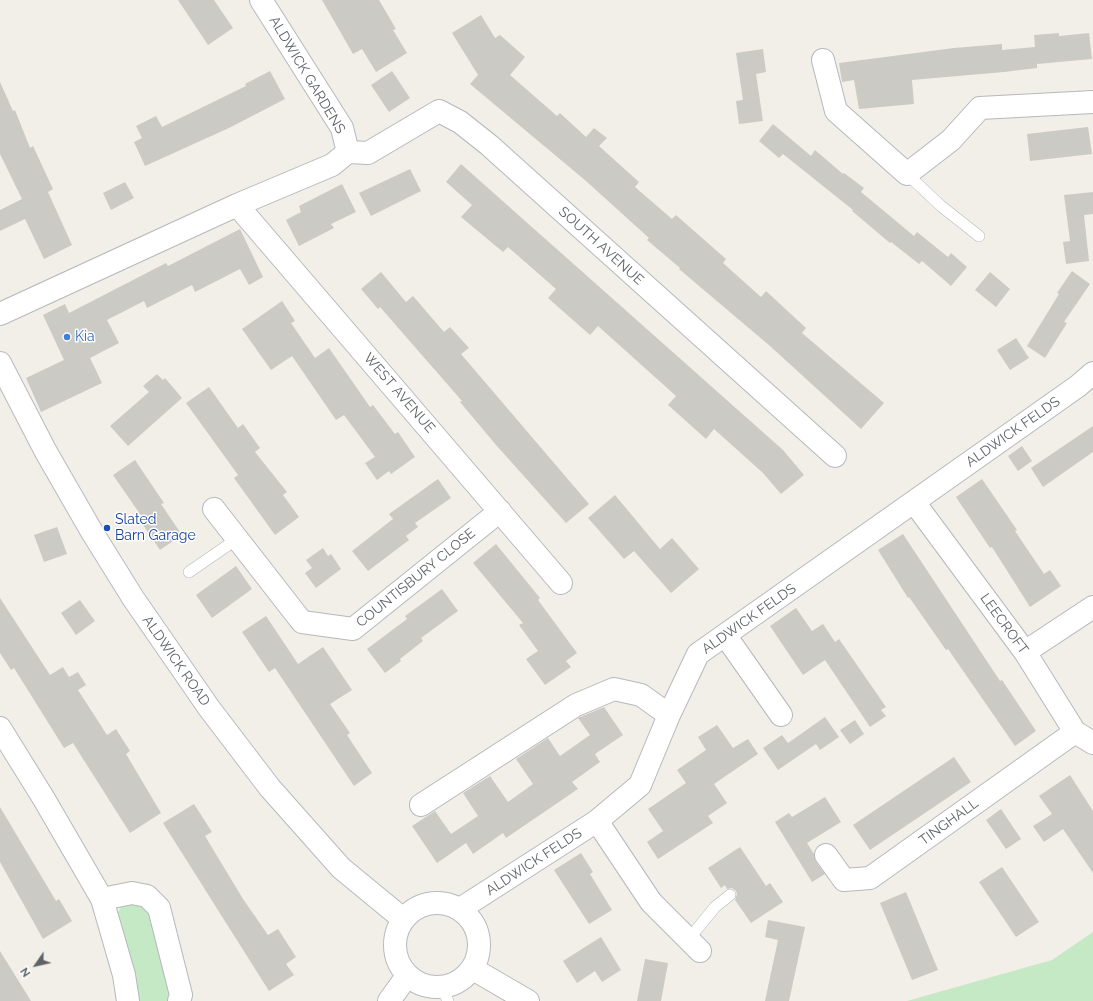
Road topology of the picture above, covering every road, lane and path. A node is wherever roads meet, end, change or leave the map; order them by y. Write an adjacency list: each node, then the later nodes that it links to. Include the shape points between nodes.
1 (261, 0): 4 (street, ALDWICK GARDENS, via 342,128)
2 (823, 60): 5 (street, via 836,111)
3 (1093, 102): 5 (street, via 980,108 951,140)
4 (348, 152): 6 (street, via 332,165); 11 (street, SOUTH AVENUE, via 368,153 439,111 460,122 495,150)
5 (907, 174): 7 (lane, via 941,206)
6 (237, 205): 8 (street); 14 (street, WEST AVENUE)
7 (979, 236)
8 (0, 314)
9 (0, 364): 31 (street, ALDWICK ROAD, via 92,532 133,598 209,708 270,788 341,868)
10 (1093, 373): 12 (street, ALDWICK FELDS)
11 (835, 456)
12 (914, 502): 19 (street, ALDWICK FELDS); 20 (street, LEECROFT)
13 (214, 509): 15 (street, COUNTISBURY CLOSE)
14 (500, 511): 15 (street, COUNTISBURY CLOSE, via 353,628 302,622); 17 (street, WEST AVENUE)
15 (237, 538): 16 (lane)
16 (189, 572)
17 (561, 583)
18 (1093, 607): 20 (street)
19 (725, 635): 21 (street, ALDWICK FELDS, via 698,654); 22 (street)
20 (1025, 652): 24 (street, LEECROFT)
21 (669, 714): 25 (street, via 641,695 614,689 576,705); 26 (street, ALDWICK FELDS, via 640,785)
22 (781, 715)
23 (0, 728): 29 (street)
24 (1084, 737): 27 (street, TINGHALL, via 870,878 844,880)
25 (421, 805)
26 (597, 821): 30 (street, ALDWICK FELDS); 32 (street, via 651,902)
27 (826, 855)
28 (730, 895): 32 (lane, via 716,907)
29 (102, 899): 36 (street, via 124,975); 37 (street, via 132,893 147,896 159,908 181,995)
30 (460, 909): 31 (street, via 448,904 423,905); 33 (street, via 470,918 477,930 480,943)
31 (403, 919): 34 (street, via 394,942 400,966)
32 (694, 946)
33 (473, 969): 35 (street); 39 (street)
34 (407, 976): 35 (street); 38 (street)
35 (445, 994)
36 (128, 1001)
37 (179, 1001)
38 (389, 1001)
39 (528, 1001)

